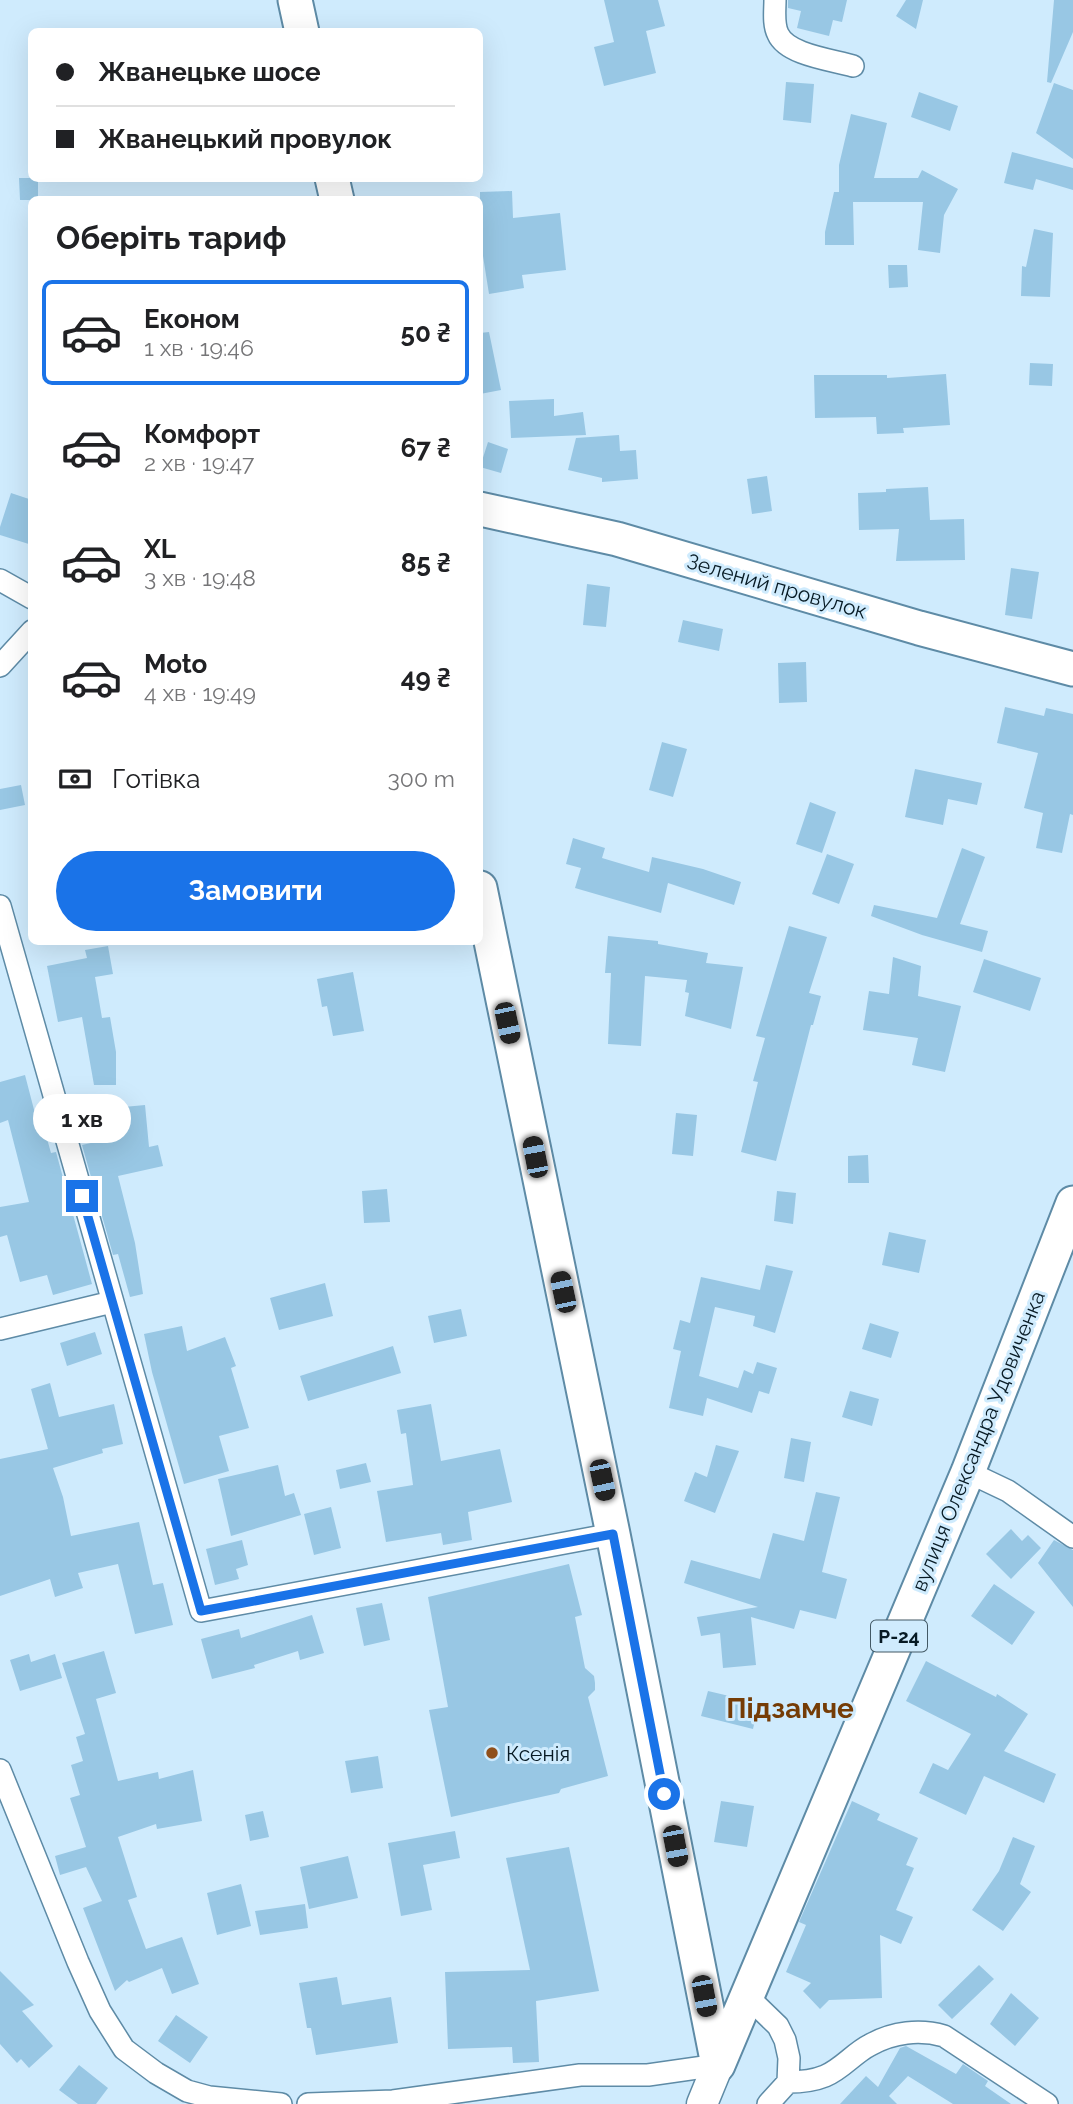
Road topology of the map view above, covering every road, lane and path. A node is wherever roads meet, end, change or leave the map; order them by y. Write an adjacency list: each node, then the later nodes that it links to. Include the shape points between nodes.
1 (295, 0): 3 (main road)
2 (775, 0): 4 (street, via 775,25 783,42)
3 (301, 28)
4 (853, 66)
5 (483, 510): 10 (main road, Зелений провулок, via 617,539)
6 (0, 580): 7 (street)
7 (28, 596)
8 (28, 635): 9 (street)
9 (0, 666)
10 (1073, 669)
11 (483, 903): 17 (main road)
12 (0, 906): 14 (street)
13 (1073, 1203): 16 (main road, вулиця Олександра Удовиченка / Р-24)
14 (112, 1302): 15 (street); 17 (street, via 201,1611)
15 (0, 1329)
16 (968, 1472): 18 (street, via 1008,1491); 20 (main road, вулиця Олександра Удовиченка / Р-24)
17 (613, 1534): 21 (main road)
18 (1073, 1537)
19 (0, 1770): 23 (street, via 78,1962 124,2049 187,2091)
20 (748, 1997): 21 (main road, вулиця Олександра Удовиченка / Р-24); 22 (street, via 778,2025 789,2058)
21 (718, 2065): 24 (street, via 648,2075 580,2075 393,2101); 25 (main road, вулиця Олександра Удовиченка)
22 (788, 2082): 26 (street); 27 (street, via 827,2076 891,2036 930,2032 944,2036)
23 (281, 2104)
24 (308, 2104)
25 (702, 2104)
26 (768, 2104)
27 (1047, 2104)

